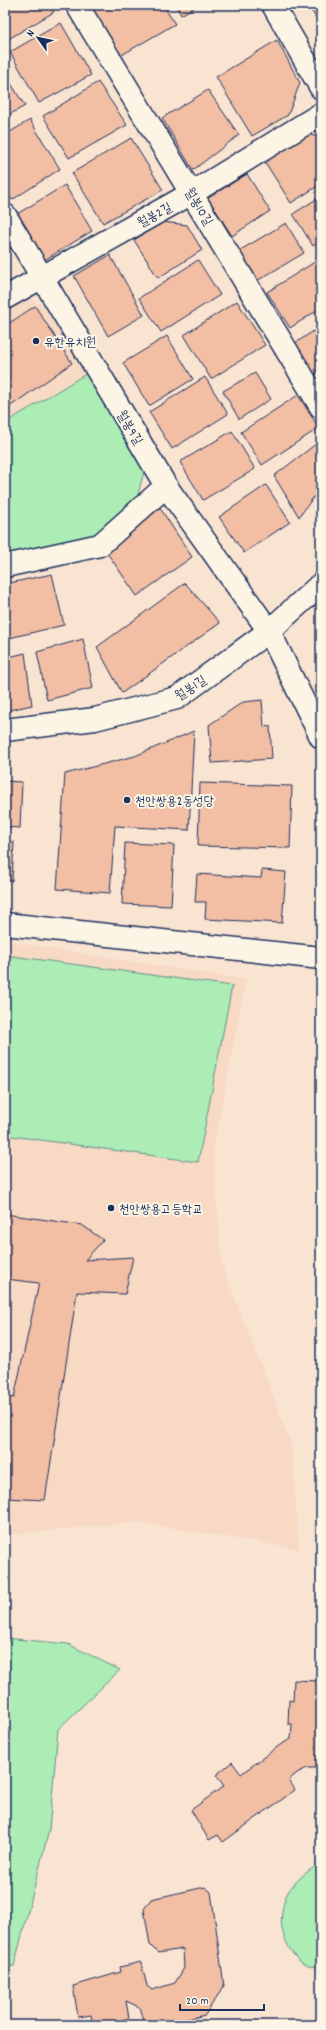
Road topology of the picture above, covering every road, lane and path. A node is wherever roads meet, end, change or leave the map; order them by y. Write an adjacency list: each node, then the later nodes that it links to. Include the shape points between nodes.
1 (77, 5): 5 (street, 월봉10길)
2 (273, 5): 3 (street)
3 (321, 88)
4 (321, 114): 5 (street, 월봉2길)
5 (192, 193): 7 (street, 월봉2길); 9 (street, 월봉10길)
6 (5, 215): 7 (street, 월봉9길)
7 (42, 278): 8 (street, 월봉2길); 10 (street, 월봉9길)
8 (5, 298)
9 (321, 407)
10 (166, 486): 11 (street, via 100,545); 13 (street, 월봉9길)
11 (5, 566)
12 (321, 584): 13 (street, 월봉1길)
13 (269, 631): 14 (street, 월봉1길, via 177,698 95,719); 15 (street, 월봉9길)
14 (5, 730)
15 (321, 737)
16 (5, 924): 17 (street)
17 (321, 958)

